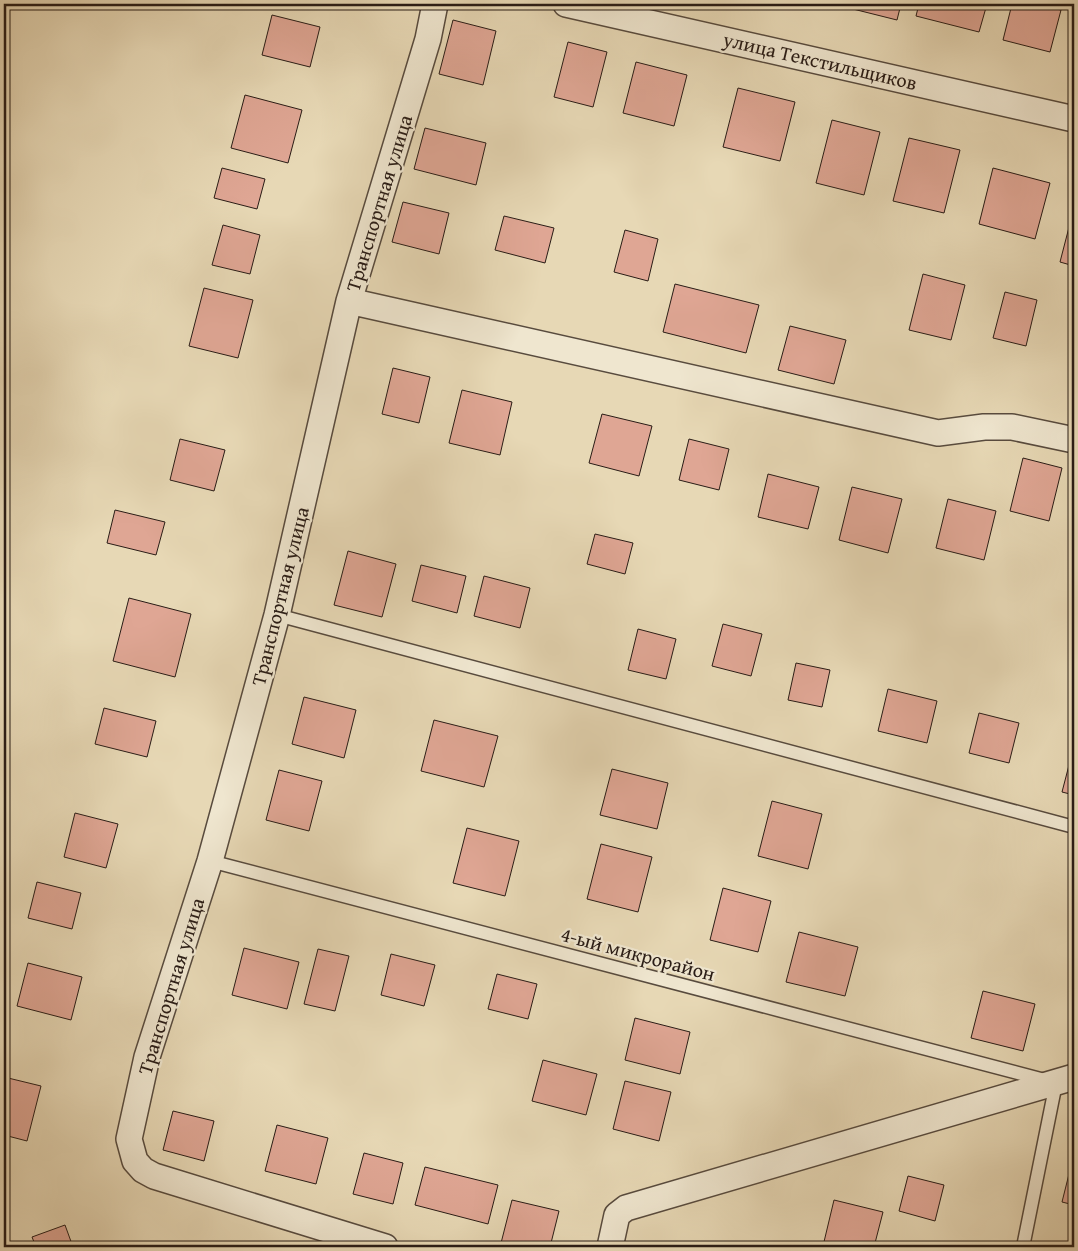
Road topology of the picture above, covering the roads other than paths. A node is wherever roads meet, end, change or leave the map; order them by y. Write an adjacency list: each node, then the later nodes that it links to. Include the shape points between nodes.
1 (435, 4): 4 (street, Транспортная улица, via 428,39)
2 (566, 4): 3 (street, улица Текстильщиков)
3 (1074, 119)
4 (349, 301): 5 (street, via 938,433 1012,427); 6 (street, Транспортная улица)
5 (1074, 440)
6 (277, 614): 7 (lane); 8 (street, Транспортная улица)
7 (1074, 827)
8 (210, 861): 9 (lane, 4-ый микрорайон); 10 (street, Транспортная улица, via 147,1057 130,1131 130,1148 135,1161 154,1176)
9 (1065, 1080): 11 (street, via 626,1208 617,1215); 12 (lane)
10 (385, 1247)
11 (610, 1247)
12 (1023, 1247)

